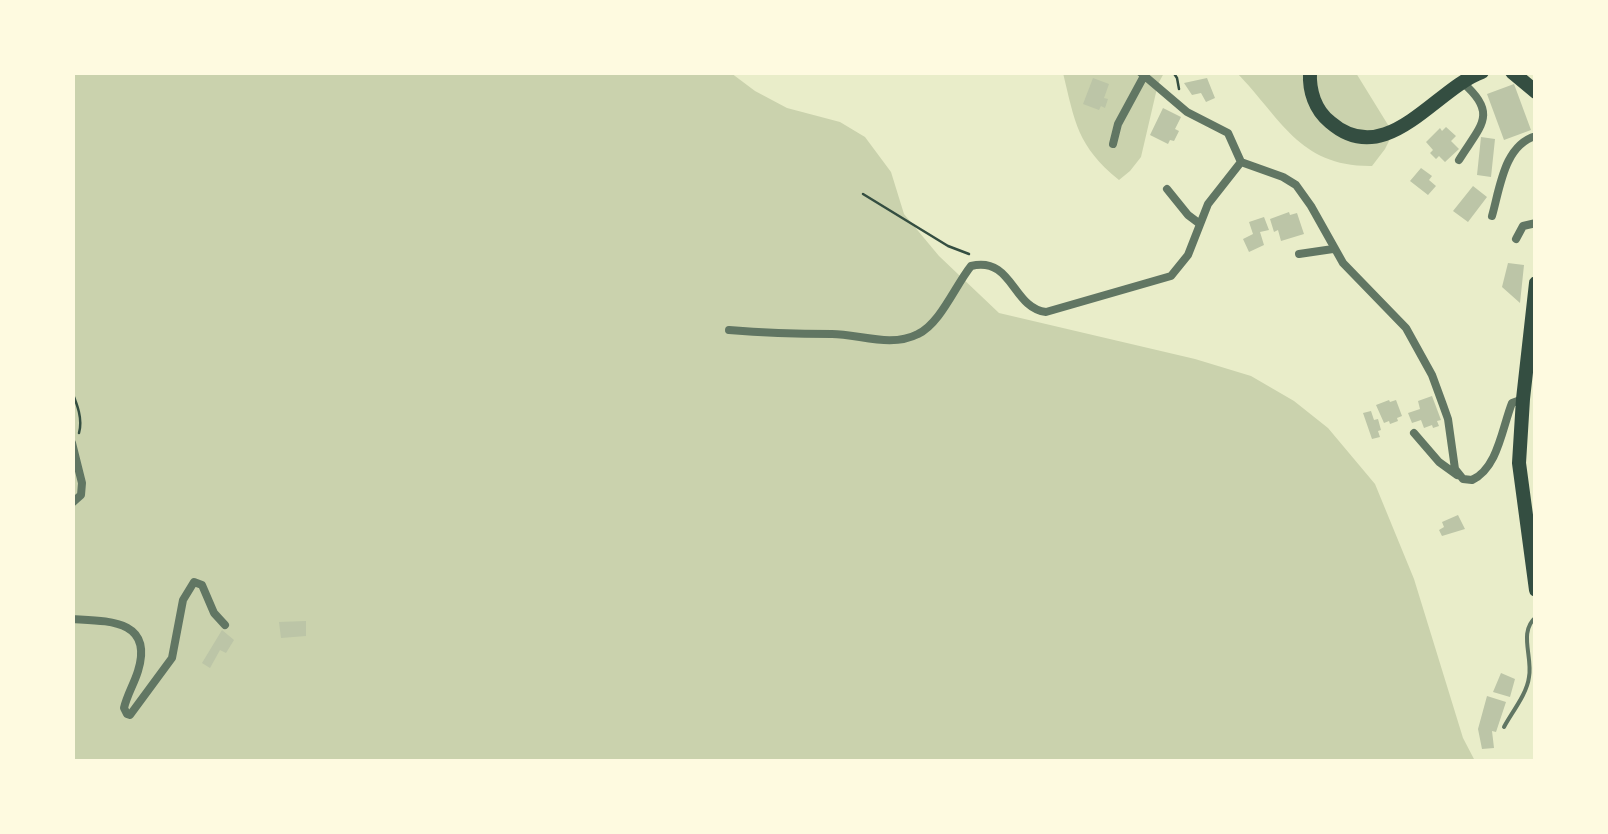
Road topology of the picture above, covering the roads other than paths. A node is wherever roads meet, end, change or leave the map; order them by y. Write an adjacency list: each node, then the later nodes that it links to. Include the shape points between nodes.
1 (1310, 72): 5 (highway, via 1318,108 1333,126 1374,137 1401,128)
2 (1482, 72): 5 (highway)
3 (1512, 72): 6 (highway)
4 (1142, 74): 8 (street); 10 (street, via 1180,107 1228,133)
5 (1463, 82): 9 (street, via 1484,111)
6 (1536, 92)
7 (1536, 136): 12 (street, via 1515,146)
8 (1113, 144)
9 (1459, 160)
10 (1241, 162): 14 (street); 16 (street, via 1296,185)
11 (1167, 189): 14 (street)
12 (1492, 216)
13 (1536, 222): 15 (street, via 1523,226)
14 (1200, 224): 20 (street, via 1171,276 1046,312 1031,307 1001,271 981,264 971,266 936,320 902,340)
15 (1516, 240)
16 (1333, 249): 17 (street); 25 (street, via 1395,315 1432,375)
17 (1300, 254)
18 (1536, 284): 19 (highway)
19 (1534, 304): 21 (highway)
20 (729, 330)
21 (1531, 370): 22 (highway)
22 (1523, 399): 25 (street, via 1512,403 1484,472 1472,480); 27 (highway, via 1519,464)
23 (1414, 433): 25 (street)
24 (74, 446): 26 (street, via 82,484)
25 (1458, 476)
26 (72, 503)
27 (1536, 590)
28 (1536, 617): 31 (lane, via 1526,630 1529,681)
29 (72, 619): 30 (street, via 116,622 137,637 142,654 124,708 130,715 172,658 183,600 194,582)
30 (225, 625)
31 (1504, 727)

